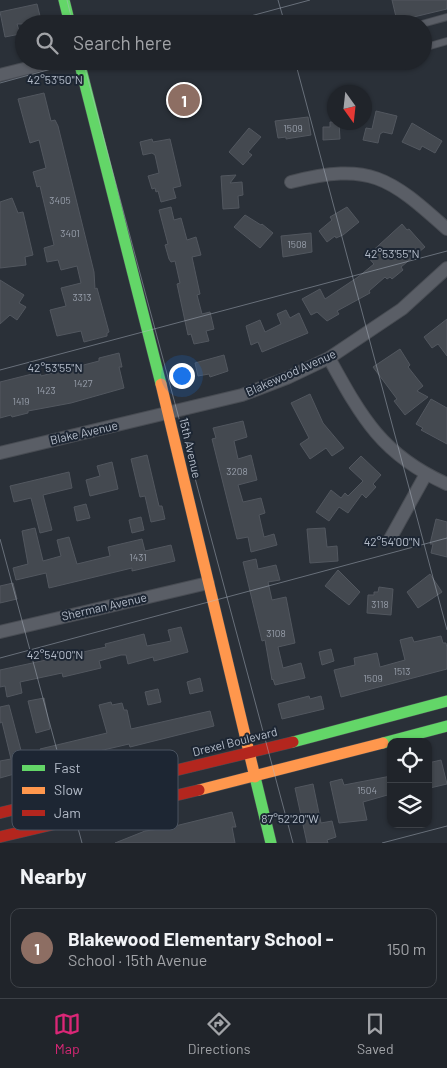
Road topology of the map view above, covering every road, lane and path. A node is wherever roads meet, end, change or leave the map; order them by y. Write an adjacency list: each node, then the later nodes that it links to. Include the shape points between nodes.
1 (64, 0): 2 (street)
2 (68, 15)
3 (447, 17): 4 (lane)
4 (432, 21)
5 (447, 41): 6 (lane)
6 (432, 45)
7 (20, 70): 9 (street)
8 (81, 70): 14 (street, 15th Avenue)
9 (0, 75)
10 (291, 182): 11 (street, via 323,174 352,172 380,178 401,190)
11 (447, 230)
12 (447, 268): 13 (street, Blakewood Avenue, via 402,309)
13 (329, 358): 14 (street, Blakewood Avenue, via 242,395); 16 (street, via 355,406 379,439)
14 (168, 413): 15 (street, Blake Avenue); 19 (street, 15th Avenue)
15 (0, 453)
16 (426, 474): 17 (street); 18 (street)
17 (447, 484)
18 (390, 539)
19 (208, 583): 20 (street, Sherman Avenue); 23 (street, 15th Avenue)
20 (0, 632)
21 (447, 701): 23 (street, Drexel Boulevard, via 323,738)
22 (447, 726): 25 (street, via 327,753)
23 (251, 753): 24 (street, Drexel Boulevard); 25 (street, 15th Avenue)
24 (178, 775)
25 (256, 776): 26 (street); 29 (street, 15th Avenue)
26 (178, 791)
27 (27, 830): 28 (street)
28 (0, 837)
29 (271, 843)

